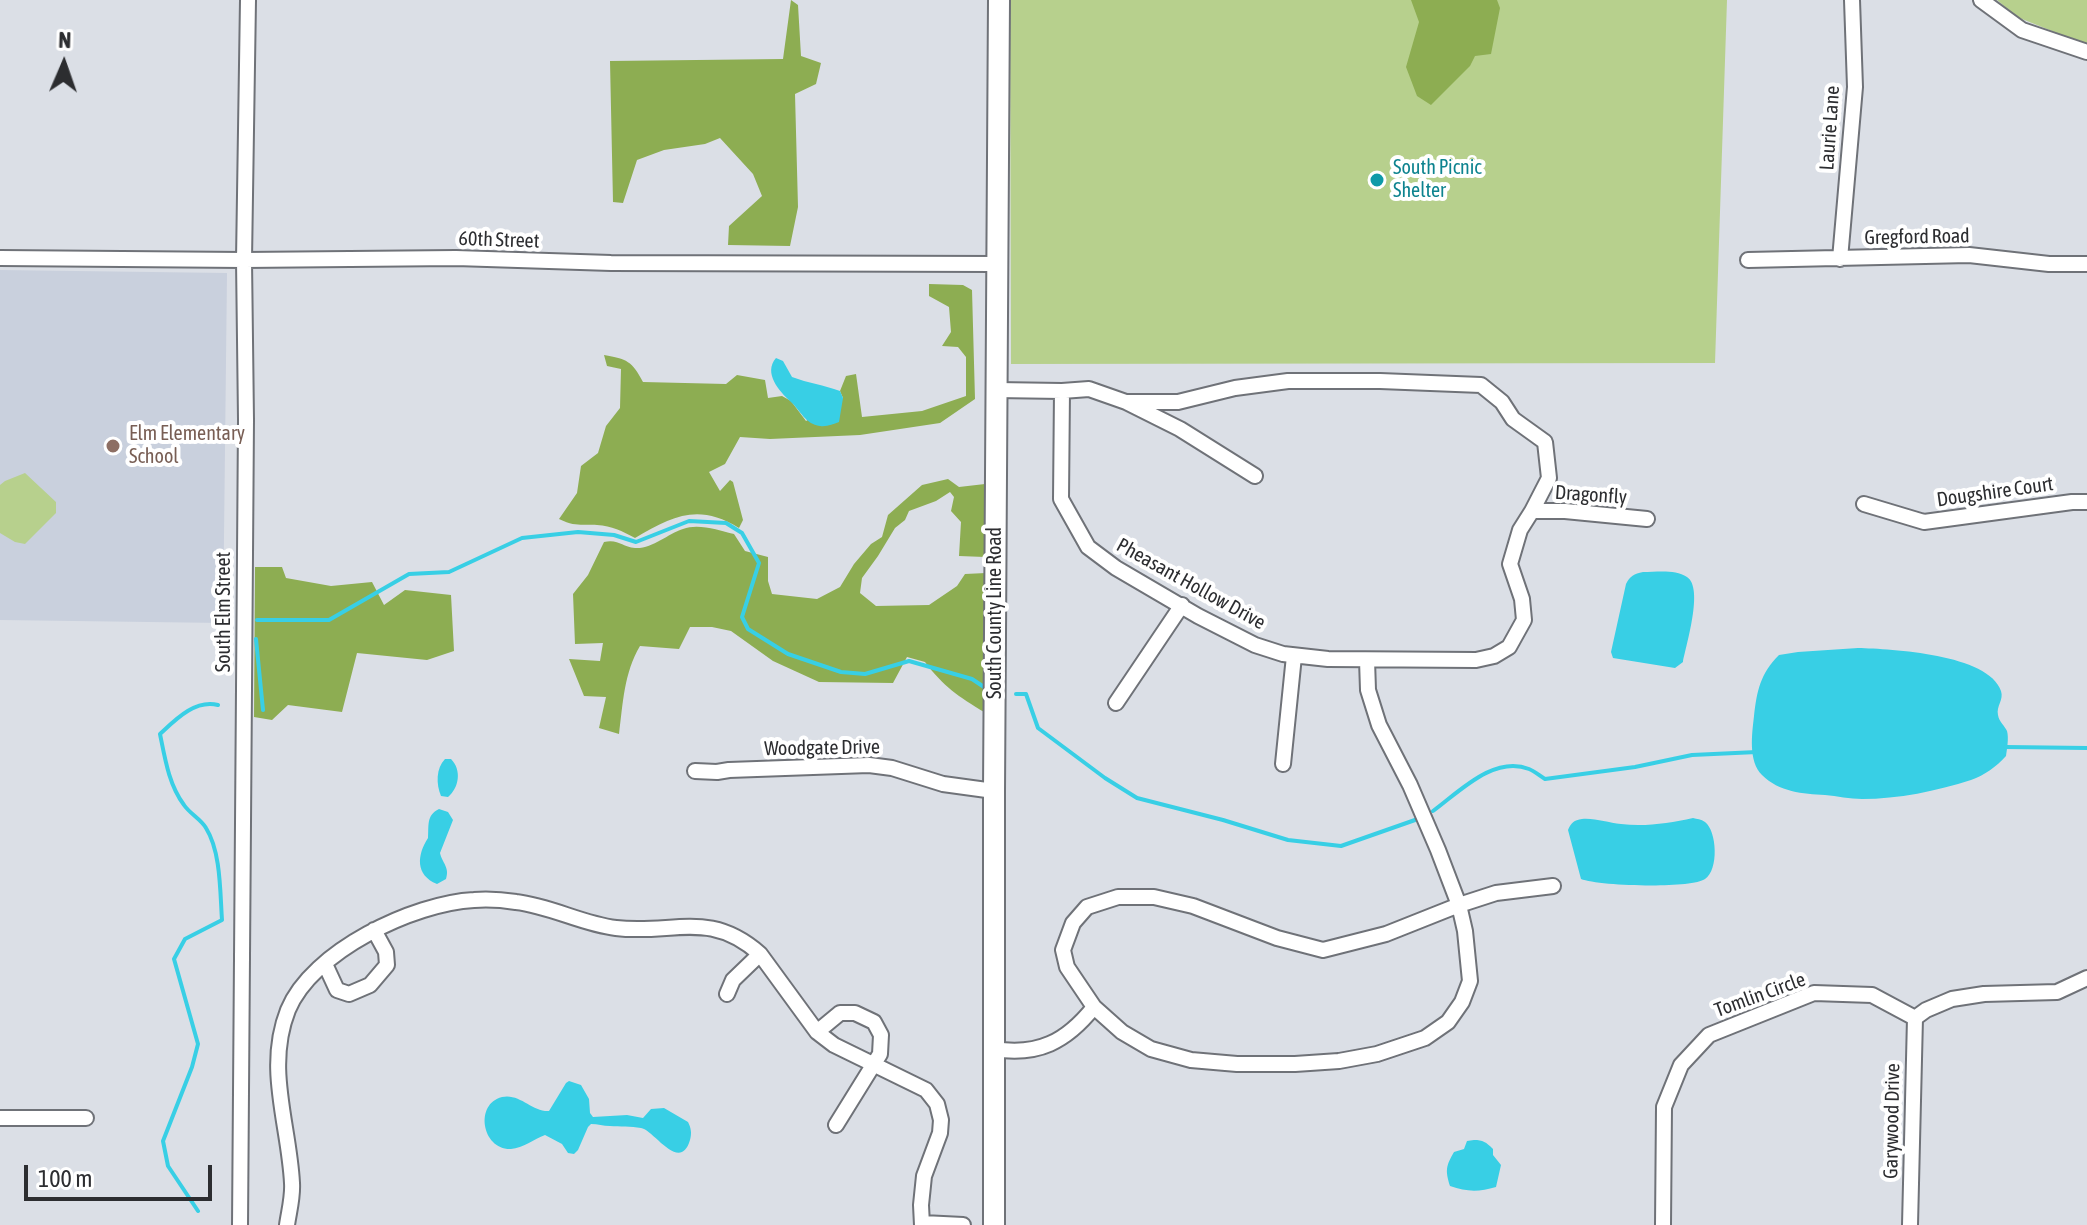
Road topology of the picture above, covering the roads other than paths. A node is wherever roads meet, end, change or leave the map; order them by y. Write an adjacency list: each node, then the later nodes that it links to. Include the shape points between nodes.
1 (248, 0): 8 (street, South Elm Street)
2 (999, 0): 10 (main road, South County Line Road)
3 (1852, 0): 7 (street, Laurie Lane, via 1855,87)
4 (1981, 0): 5 (street, via 2022,30)
5 (2087, 52)
6 (0, 258): 8 (street, 60th Street)
7 (1840, 259): 9 (street, Gregford Road); 11 (street, Gregford Road, via 1969,255)
8 (244, 260): 10 (street, 60th Street); 45 (street, South Elm Street)
9 (1748, 260)
10 (997, 264): 12 (main road, South County Line Road)
11 (2087, 264)
12 (996, 390): 13 (street); 28 (main road, South County Line Road)
13 (1062, 391): 14 (street, via 1089,389); 22 (street, Pheasant Hollow Drive, via 1061,499 1075,526 1088,547 1116,568)
14 (1126, 402): 15 (street); 16 (street)
15 (1178, 402): 16 (street); 20 (street, Pheasant Hollow Drive, via 1288,381 1481,385 1513,419 1545,442 1549,478)
16 (1180, 429): 17 (street)
17 (1255, 476)
18 (2087, 502): 19 (street, Dougshire Court, via 1924,522)
19 (1864, 504)
20 (1532, 511): 21 (street, Dragonfly); 24 (street, Pheasant Hollow Drive, via 1510,564 1524,620 1509,647 1476,660)
21 (1647, 519)
22 (1182, 605): 23 (street, Pheasant Hollow Drive, via 1255,645); 25 (street)
23 (1294, 656): 24 (street, Pheasant Hollow Drive); 26 (street)
24 (1367, 660): 30 (street, via 1368,690 1379,725)
25 (1116, 703)
26 (1283, 764)
27 (695, 771): 28 (street, Woodgate Drive, via 869,765)
28 (994, 791): 39 (main road, South County Line Road)
29 (1553, 886): 30 (street, via 1496,893)
30 (1459, 905): 36 (street, via 1470,964 1462,1002 1448,1022 1425,1038 1377,1054 1295,1064 1191,1060 1141,1044); 36 (street, via 1386,934 1323,950 1193,906 1154,897 1118,897 1087,907 1073,923 1063,950 1067,967)
31 (374, 930): 32 (street, via 443,905 516,902 616,928 707,927); 33 (street); 33 (street, via 387,965 370,985 349,994 337,990)
32 (760, 954): 35 (street, via 733,980); 38 (street)
33 (325, 964): 46 (street, via 306,980 289,1008 277,1052 292,1184)
34 (2087, 978): 37 (street, via 2057,992 1952,999)
35 (727, 994)
36 (1094, 1007): 39 (street, via 1047,1046 1023,1052)
37 (1920, 1014): 49 (street, Tomlin Circle, via 1872,995 1814,993 1709,1035 1681,1065 1664,1107); 50 (street, Garywood Drive)
38 (817, 1032): 40 (street); 40 (street, via 840,1013 874,1022 881,1035 880,1054)
39 (994, 1049): 48 (main road, South County Line Road)
40 (872, 1064): 43 (street); 44 (street, via 926,1090 937,1104 940,1133 924,1176)
41 (0, 1118): 42 (street)
42 (86, 1118)
43 (836, 1125)
44 (923, 1224): 47 (street)
45 (240, 1225)
46 (287, 1225)
47 (963, 1225)
48 (994, 1225)
49 (1663, 1225)
50 (1910, 1225)

